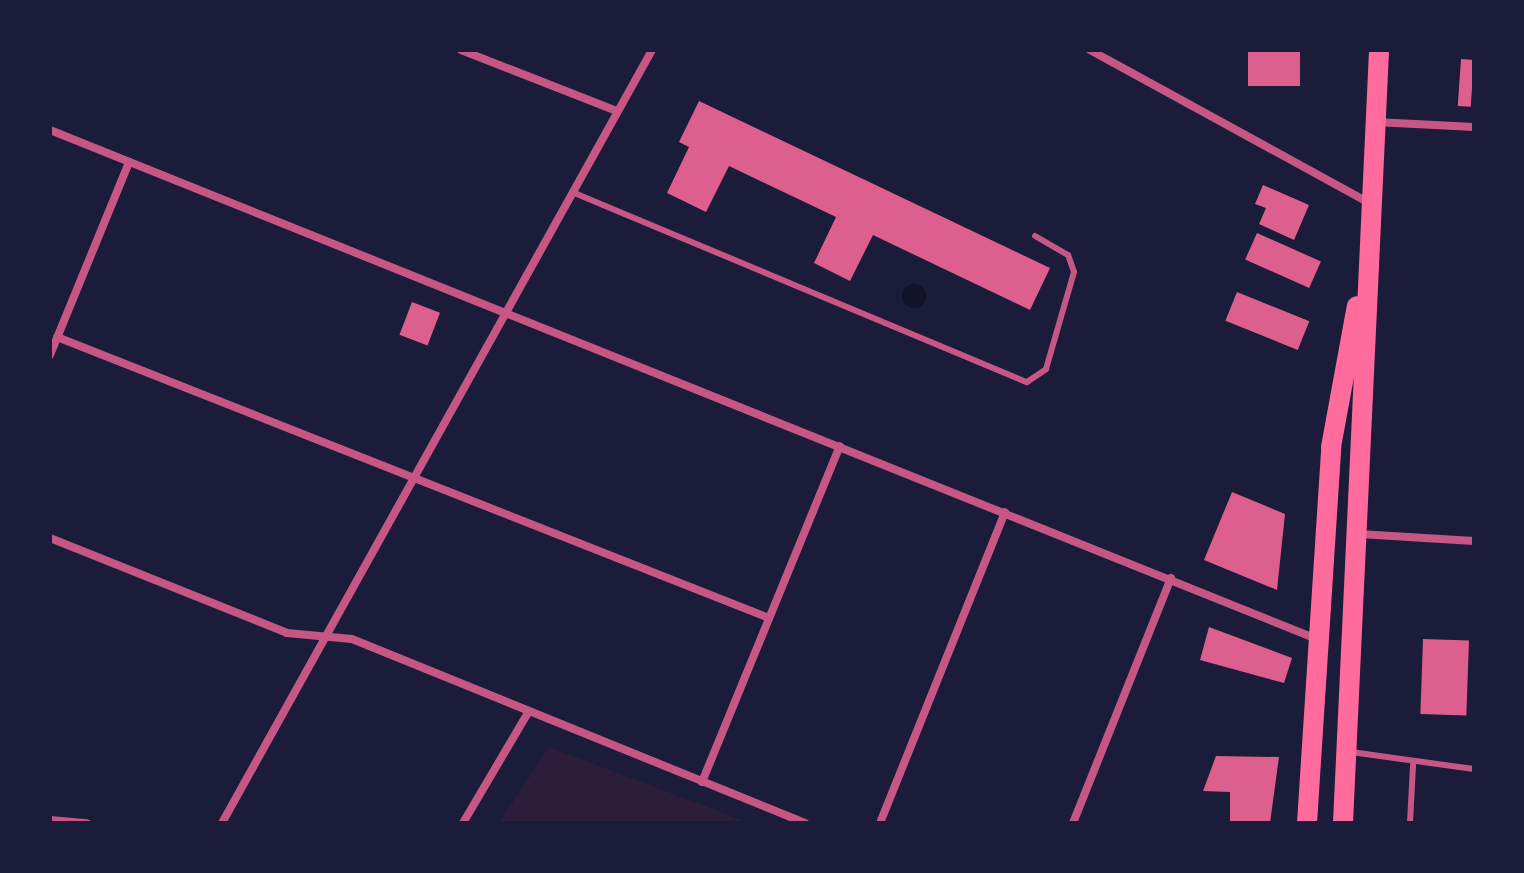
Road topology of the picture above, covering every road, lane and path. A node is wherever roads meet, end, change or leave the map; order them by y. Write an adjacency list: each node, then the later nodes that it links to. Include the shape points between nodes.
1 (461, 50): 5 (street)
2 (652, 50): 5 (street)
3 (1090, 50): 11 (street)
4 (1379, 50): 6 (main road)
5 (617, 111): 10 (street)
6 (1374, 122): 7 (street); 11 (main road)
7 (1474, 127)
8 (50, 130): 9 (street)
9 (129, 162): 14 (street); 15 (street)
10 (572, 192): 12 (lane, via 1027,382 1046,369 1074,272 1068,255); 14 (street)
11 (1369, 203): 13 (main road)
12 (1035, 236)
13 (1363, 283): 20 (main road); 26 (main road, via 1334,413)
14 (505, 312): 17 (street); 18 (street)
15 (57, 337): 16 (street); 18 (street)
16 (50, 355)
17 (840, 446): 19 (street); 24 (street)
18 (410, 478): 24 (street); 25 (street)
19 (1005, 512): 23 (street); 37 (street)
20 (1358, 534): 22 (street); 28 (main road)
21 (50, 538): 25 (street, via 287,633)
22 (1474, 541)
23 (1171, 578): 26 (street); 38 (street)
24 (769, 618): 31 (street)
25 (320, 636): 27 (street, via 352,639); 34 (street)
26 (1319, 640): 39 (main road)
27 (529, 711): 31 (street); 35 (street)
28 (1347, 751): 29 (lane); 40 (main road)
29 (1413, 765): 30 (lane); 41 (lane)
30 (1474, 769)
31 (702, 782): 36 (street)
32 (50, 820): 33 (street)
33 (87, 823)
34 (222, 823)
35 (463, 823)
36 (805, 823)
37 (880, 823)
38 (1073, 823)
39 (1307, 823)
40 (1343, 823)
41 (1410, 823)

